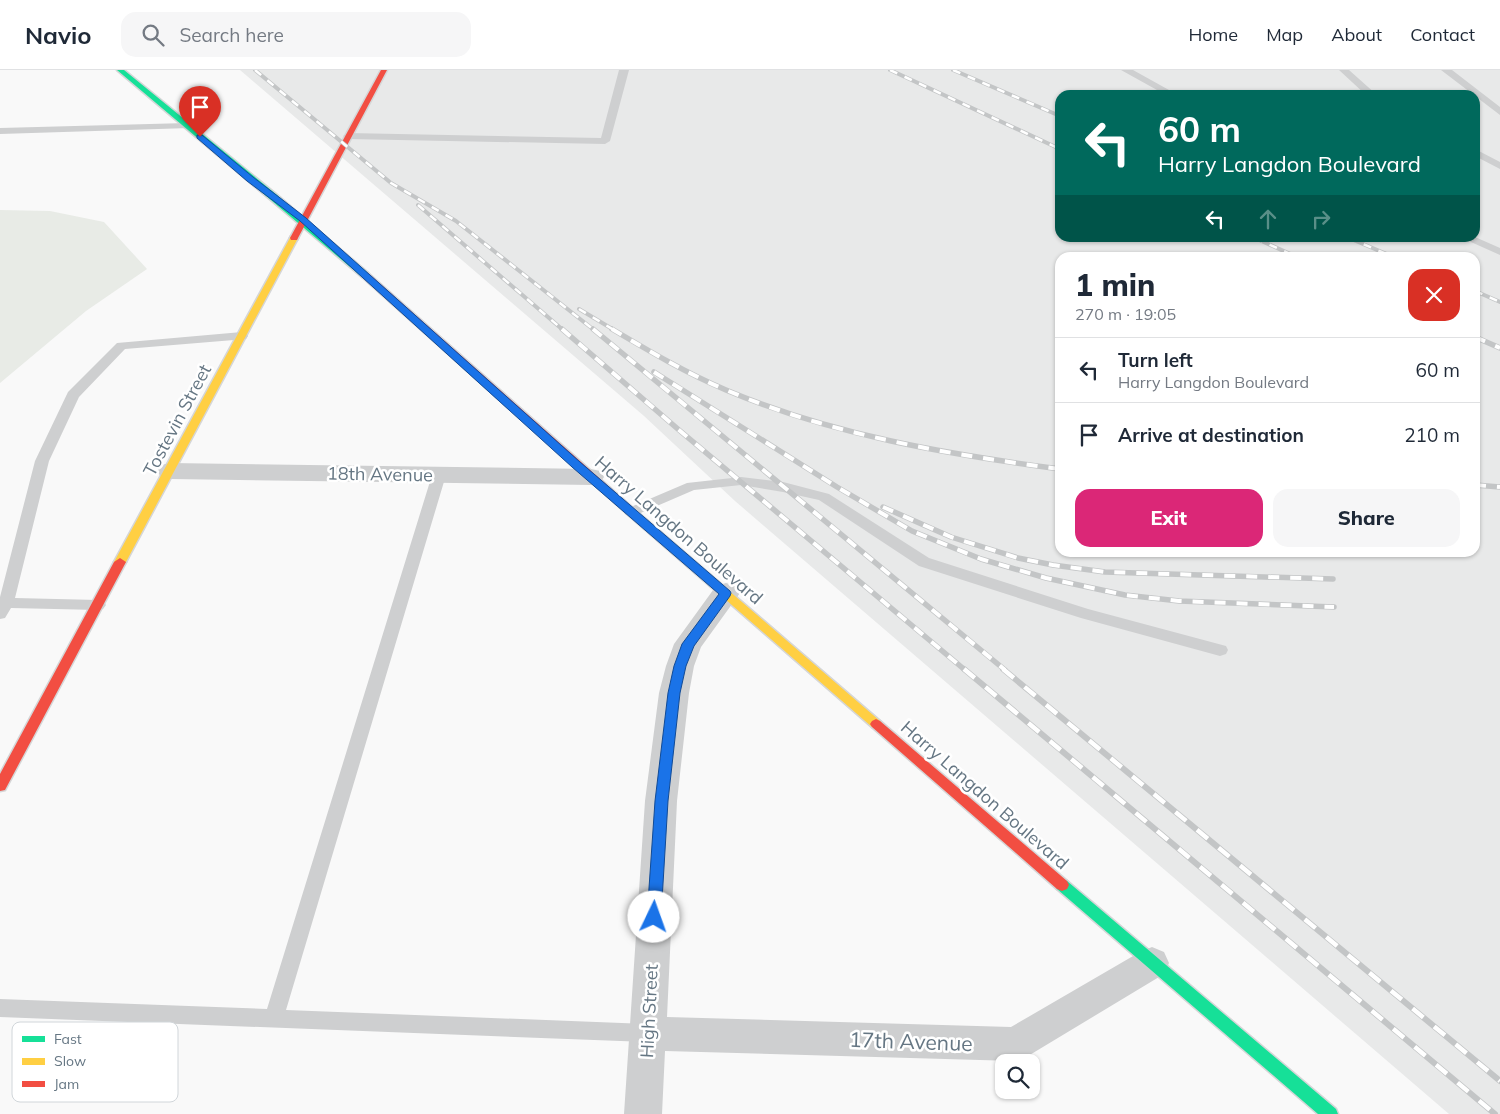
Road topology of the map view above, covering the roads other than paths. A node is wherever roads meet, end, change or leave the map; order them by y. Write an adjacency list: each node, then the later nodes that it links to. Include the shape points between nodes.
1 (120, 70): 12 (main road, Harry Langdon Boulevard)
2 (384, 70): 14 (main road, Tostevin Street)
3 (624, 70): 14 (lane, via 605,141)
4 (1126, 70): 7 (lane)
5 (1344, 70): 8 (lane)
6 (1446, 70): 9 (lane)
7 (1164, 90)
8 (1366, 90)
9 (1472, 90)
10 (1480, 96): 11 (lane)
11 (1500, 112)
12 (187, 126): 13 (lane); 17 (main road, Harry Langdon Boulevard)
13 (0, 131)
14 (348, 136): 17 (main road, Tostevin Street)
15 (1480, 155): 16 (lane)
16 (1500, 166)
17 (303, 220): 20 (main road, Tostevin Street); 23 (main road, Harry Langdon Boulevard)
18 (1477, 242): 19 (lane)
19 (1500, 252)
20 (242, 336): 21 (main road, Tostevin Street); 27 (lane, via 121,346 73,395 42,461)
21 (170, 471): 22 (street, 18th Avenue); 26 (main road, Tostevin Street)
22 (439, 475): 23 (street, 18th Avenue); 32 (lane)
23 (591, 477): 24 (main road, Harry Langdon Boulevard)
24 (631, 512): 25 (main road, Harry Langdon Boulevard); 28 (lane, via 692,486 741,481 783,487 824,497 924,562 1086,614)
25 (726, 593): 30 (main road, Harry Langdon Boulevard); 33 (street, High Street, via 688,644 674,693 661,801)
26 (98, 605): 27 (lane); 29 (main road, Tostevin Street)
27 (3, 609)
28 (1220, 650)
29 (0, 786)
30 (1152, 963): 33 (street, 17th Avenue, via 1015,1044); 35 (main road, Harry Langdon Boulevard)
31 (0, 1008): 32 (lane)
32 (274, 1018): 33 (lane)
33 (647, 1033): 34 (street, High Street)
34 (643, 1114)
35 (1330, 1114)

